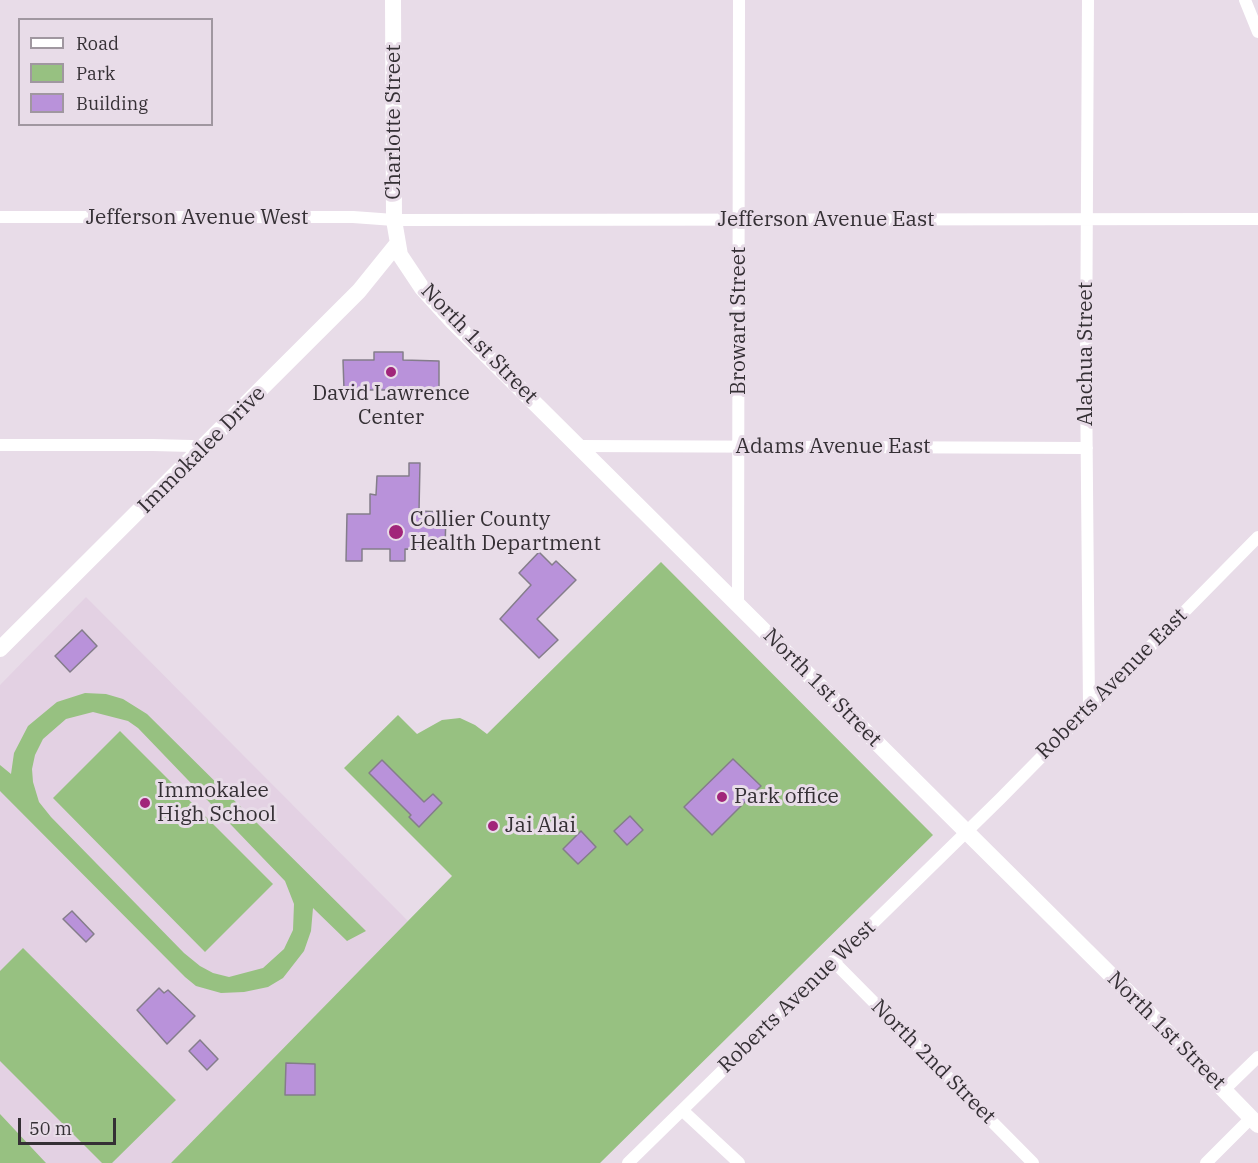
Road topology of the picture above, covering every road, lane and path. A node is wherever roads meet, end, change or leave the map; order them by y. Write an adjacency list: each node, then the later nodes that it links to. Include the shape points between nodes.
1 (393, 0): 8 (street, Charlotte Street)
2 (739, 0): 9 (street, Broward Street)
3 (1088, 0): 10 (street, Alachua Street)
4 (1245, 0): 5 (street)
5 (1258, 32)
6 (0, 217): 8 (street, Jefferson Avenue West)
7 (1258, 219): 10 (street, Jefferson Avenue East)
8 (394, 220): 9 (street, Jefferson Avenue East); 11 (street, Charlotte Street)
9 (739, 220): 10 (street, Jefferson Avenue East); 14 (street, Broward Street)
10 (1086, 220): 15 (street, Alachua Street)
11 (397, 244): 13 (street, North 1st Street, via 400,255 430,296); 16 (street, Immokalee Drive, via 359,291)
12 (0, 445): 16 (street, via 192,446)
13 (578, 446): 14 (street, Adams Avenue East); 18 (street, North 1st Street)
14 (738, 448): 15 (street, Adams Avenue East); 18 (street, Broward Street)
15 (1087, 448): 20 (street, Alachua Street)
16 (200, 451): 19 (street, Immokalee Drive)
17 (1258, 537): 20 (street, Roberts Avenue East)
18 (738, 606): 21 (street, North 1st Street)
19 (0, 649)
20 (1089, 707): 21 (street, Roberts Avenue East)
21 (966, 831): 22 (street, Roberts Avenue West); 24 (street, North 1st Street)
22 (833, 961): 25 (street, Roberts Avenue West); 29 (street, North 2nd Street)
23 (1258, 1057): 24 (street)
24 (1224, 1090): 26 (street, North 1st Street)
25 (682, 1110): 27 (street, Roberts Avenue West); 28 (street)
26 (1255, 1121): 30 (street)
27 (628, 1163)
28 (739, 1163)
29 (1033, 1163)
30 (1206, 1163)

